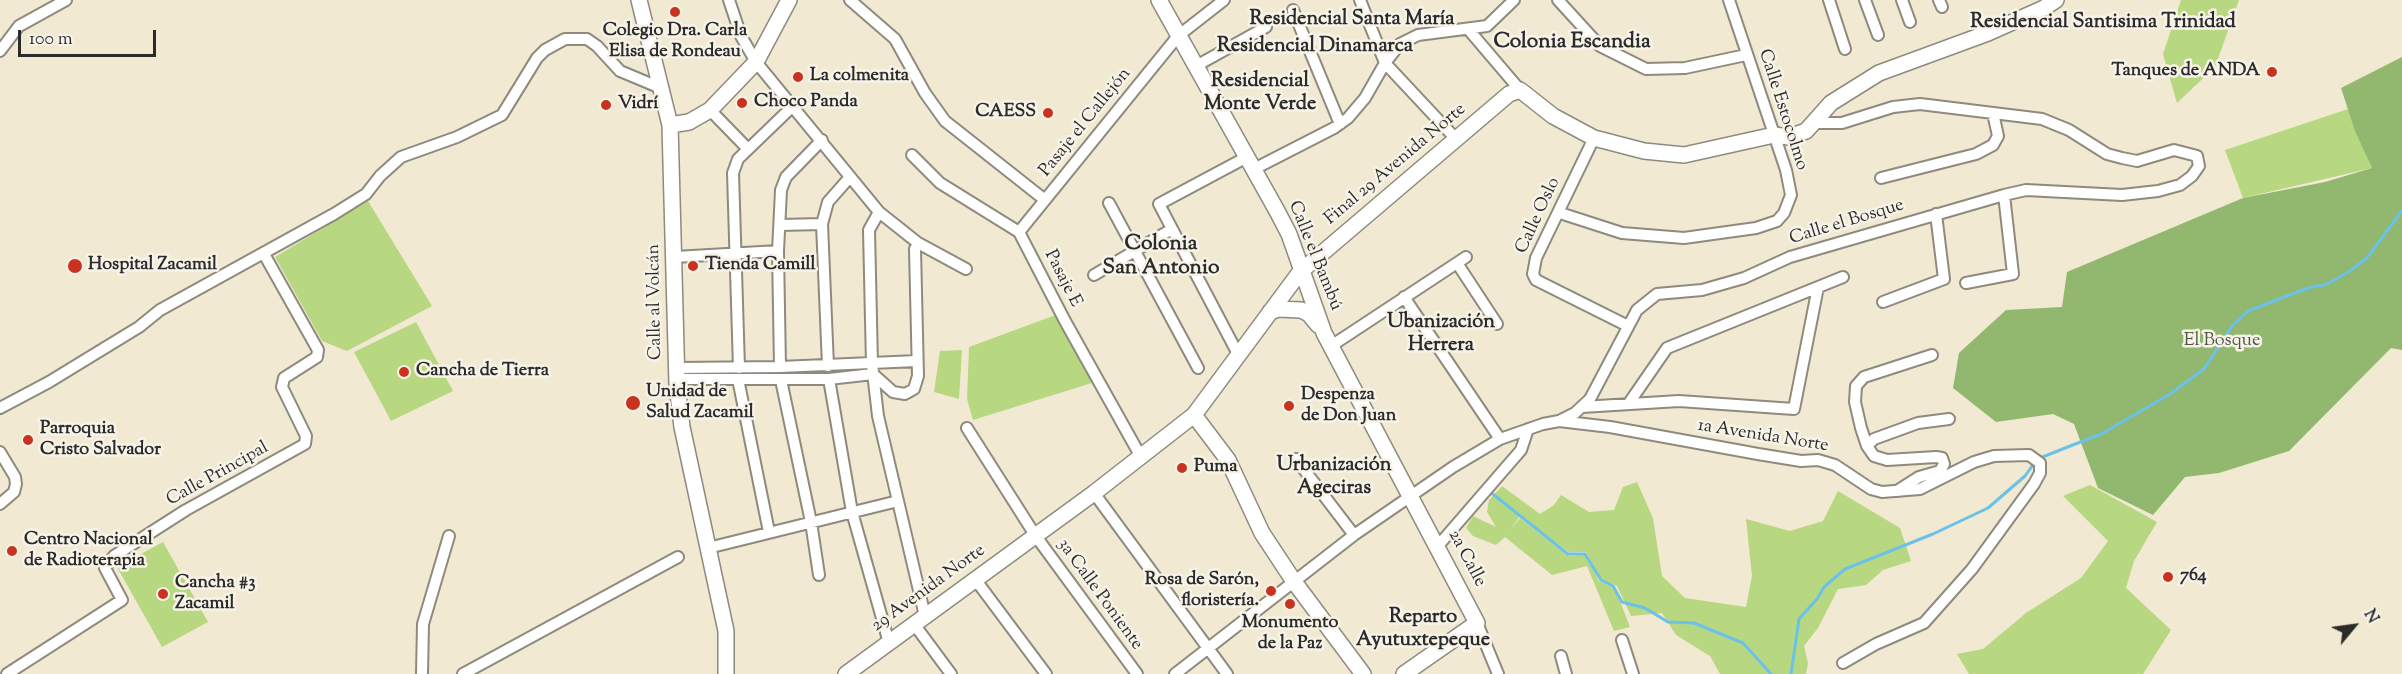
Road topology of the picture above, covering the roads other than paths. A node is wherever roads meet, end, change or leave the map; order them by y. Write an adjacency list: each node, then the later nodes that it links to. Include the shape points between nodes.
1 (66, 0): 23 (street, via 19,26)
2 (639, 0): 28 (street, Calle al Volcán)
3 (729, 0): 25 (street, via 741,36)
4 (789, 0): 25 (street)
5 (850, 0): 46 (street, via 895,39 945,121)
6 (1159, 0): 21 (street, Calle el Bambú)
7 (1224, 0): 21 (street, Pasaje el Callejón)
8 (1360, 0): 26 (street)
9 (1514, 0): 19 (street, via 1494,22)
10 (1558, 0): 24 (street, via 1600,46 1646,69 1685,68)
11 (1729, 0): 24 (street, Calle Estocolmo)
12 (1829, 0): 22 (street)
13 (1865, 0): 20 (street)
14 (1902, 0): 17 (street)
15 (2056, 0): 33 (street, via 1988,33 1879,73 1831,103)
16 (1293, 10): 34 (street)
17 (1910, 22)
18 (1266, 27): 27 (street)
19 (1468, 29): 26 (street, via 1412,38 1400,44); 29 (street)
20 (1878, 35)
21 (1178, 36): 27 (street, Calle el Bambú); 46 (street, Pasaje el Callejón)
22 (1845, 49)
23 (0, 51)
24 (1746, 55): 36 (street, Calle Estocolmo)
25 (756, 62): 30 (street); 31 (street)
26 (1385, 63): 34 (street, via 1365,98); 38 (street)
27 (1196, 66): 42 (street, Calle el Bambú)
28 (663, 89): 35 (street, Calle al Volcán); 58 (street, via 620,71 587,39 565,39 537,58 502,115 457,137 401,157 366,194)
29 (1520, 90): 37 (street, via 1553,116); 38 (street, Final 29 Avenida Norte, via 1509,94)
30 (794, 105): 39 (street); 40 (street)
31 (710, 110): 35 (street, via 689,122); 40 (street)
32 (1993, 113): 33 (street, via 1913,103 1842,123); 44 (street, via 1998,136 1993,145 1976,154); 45 (street, Calle el Bosque, via 2042,118 2122,159 2137,161 2174,150 2193,154 2199,161 2197,171 2187,180 2158,191 2122,195 2026,190)
33 (1812, 123): 36 (street, via 1806,131 1789,137)
34 (1340, 124): 42 (street)
35 (670, 125): 60 (street, Calle al Volcán)
36 (1774, 135): 37 (street, via 1684,155 1644,151); 49 (street, Calle Estocolmo, via 1791,195 1777,221 1684,238 1622,233)
37 (1593, 138): 49 (street, Calle Oslo)
38 (1456, 139): 62 (street, Final 29 Avenida Norte)
39 (822, 140): 43 (street); 52 (street, via 786,177 781,190)
40 (748, 149): 59 (street, via 738,159 733,173)
41 (912, 154): 54 (street, via 940,183)
42 (1251, 163): 53 (street, via 1158,204); 62 (street, Calle el Bambú, via 1289,234)
43 (850, 177): 48 (street); 51 (street, via 828,202)
44 (1881, 178)
45 (2004, 195): 50 (street, Calle el Bosque); 65 (street, via 2013,274)
46 (1045, 200): 54 (street, Pasaje el Callejón)
47 (1109, 203): 57 (street)
48 (879, 212): 55 (street); 79 (street, via 869,230)
49 (1560, 213): 71 (street, Calle Oslo, via 1536,258 1536,280)
50 (1936, 214): 68 (street, via 1944,279); 71 (street, Calle el Bosque, via 1790,257 1744,278 1702,290 1657,294 1645,302)
51 (822, 224): 52 (street); 76 (street)
52 (780, 225): 56 (street)
53 (1172, 230): 57 (street); 73 (street)
54 (1019, 232): 95 (street, Pasaje E)
55 (918, 243): 61 (street); 75 (street)
56 (778, 251): 59 (street); 77 (street)
57 (1135, 251): 63 (street); 78 (street)
58 (264, 254): 86 (street, via 160,310 139,327); 121 (street, Calle Principal, via 318,350 317,357 284,378 282,387 306,436 305,444 186,510 114,556 105,568 122,600)
59 (734, 254): 60 (street); 81 (street)
60 (675, 257): 80 (street, Calle al Volcán)
61 (966, 269)
62 (1300, 272): 69 (street, Final 29 Avenida Norte); 72 (street, Calle el Bambú)
63 (1094, 275)
64 (1843, 277): 66 (street)
65 (1966, 283)
66 (1818, 287): 84 (street, via 1667,348); 84 (street, via 1794,409 1678,401)
67 (1404, 297): 70 (street, via 1462,260); 72 (street); 92 (street)
68 (1883, 302)
69 (1270, 312): 72 (street, via 1301,310 1309,314); 73 (street, Final 29 Avenida Norte)
70 (1497, 324)
71 (1628, 326): 85 (street, Calle el Bosque, via 1600,384)
72 (1327, 339): 99 (street, Calle el Bambú)
73 (1239, 356): 87 (street, Final 29 Avenida Norte)
74 (1932, 356): 93 (street, via 1864,377 1856,387 1855,402)
75 (917, 361): 79 (street); 79 (street, via 914,389 905,394 893,392)
76 (828, 366): 77 (street); 79 (street)
77 (780, 367): 81 (street)
78 (1198, 368)
79 (873, 369): 82 (street); 100 (street, via 878,416)
80 (676, 374): 81 (street); 109 (street, Calle al Volcán, via 682,427)
81 (739, 374): 83 (street); 104 (street)
82 (829, 379): 83 (street); 102 (street)
83 (781, 380): 103 (street)
84 (1629, 404): 85 (street)
85 (1582, 407): 89 (street, Calle el Bosque)
86 (0, 408)
87 (1194, 415): 95 (street, 29 Avenida Norte); 113 (street, via 1228,460 1262,533)
88 (1949, 418): 93 (street, via 1918,423 1874,439)
89 (1559, 421): 91 (street, 1a Avenida Norte); 98 (street, 1a Avenida Norte, via 1780,458 1818,460 1835,465 1871,489)
90 (967, 428): 105 (street, 3a Calle Poniente)
91 (1528, 429): 92 (street, 1a Avenida Norte); 108 (street, via 1521,450)
92 (1500, 439): 99 (street, 1a Avenida Norte)
93 (1867, 446): 98 (street, via 1881,459 1942,458 1940,471 1919,477)
94 (0, 452): 101 (street, via 16,484 14,492)
95 (1141, 457): 97 (street, 29 Avenida Norte)
96 (1296, 459): 107 (street)
97 (1094, 493): 105 (street, 29 Avenida Norte); 118 (street)
98 (1894, 493): 120 (street, 1a Avenida Norte, via 1920,489 1994,456 2029,455 2040,463 2034,484 1972,569 1924,623)
99 (1409, 498): 107 (street, 1a Avenida Norte); 108 (street, 2a Calle)
100 (898, 501): 102 (street); 114 (street)
101 (0, 504)
102 (852, 512): 103 (street); 117 (street)
103 (811, 522): 104 (street); 111 (street)
104 (769, 532): 109 (street)
105 (1035, 535): 112 (street, 29 Avenida Norte); 128 (street, 3a Calle Poniente)
106 (448, 536): 122 (street, via 423,624)
107 (1354, 536): 113 (street, 1a Avenida Norte)
108 (1437, 547): 115 (street, 2a Calle)
109 (708, 548): 124 (street, Calle al Volcán, via 726,631)
110 (678, 557): 123 (street)
111 (819, 575)
112 (975, 579): 114 (street, 29 Avenida Norte); 127 (street)
113 (1295, 583): 118 (street, 1a Avenida Norte); 131 (street)
114 (920, 620): 117 (street, 29 Avenida Norte); 126 (street)
115 (1477, 623): 132 (street); 133 (street, 2a Calle)
116 (1622, 640): 135 (street)
117 (889, 643): 125 (street, 29 Avenida Norte)
118 (1209, 649): 129 (street, 1a Avenida Norte); 130 (street)
119 (1561, 656): 134 (street)
120 (1843, 663)
121 (6, 674)
122 (422, 674)
123 (463, 674)
124 (726, 674)
125 (846, 674)
126 (951, 674)
127 (1046, 674)
128 (1137, 674)
129 (1175, 674)
130 (1227, 674)
131 (1363, 674)
132 (1404, 674)
133 (1498, 674)
134 (1566, 674)
135 (1633, 674)

